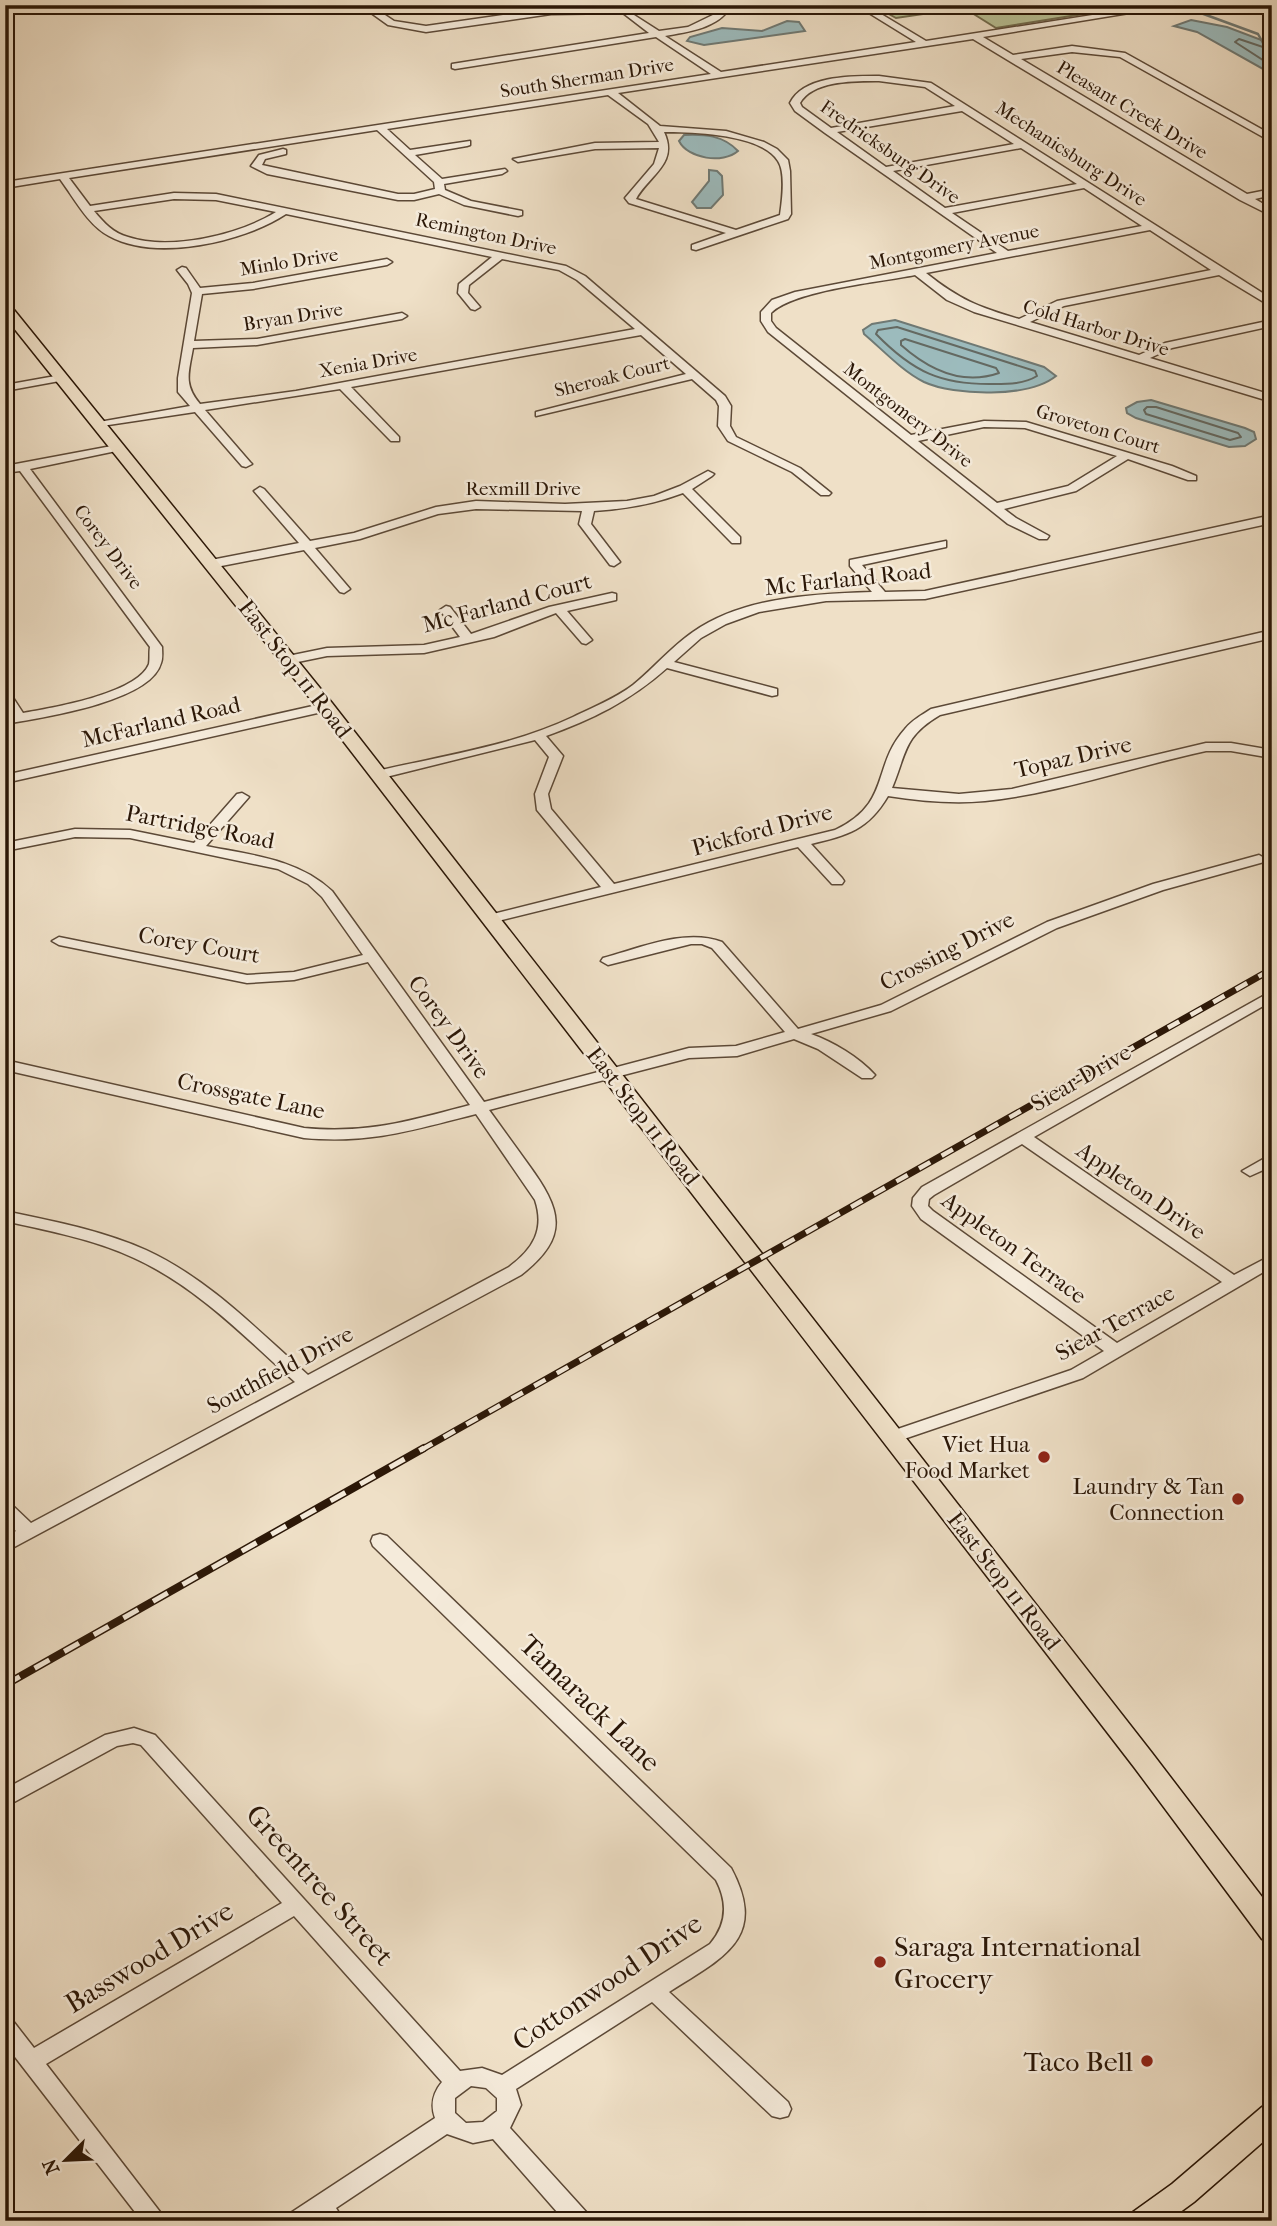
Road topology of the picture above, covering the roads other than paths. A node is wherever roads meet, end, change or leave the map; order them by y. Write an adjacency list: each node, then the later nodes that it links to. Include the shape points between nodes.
1 (364, 5): 5 (street, via 383,20 403,26 446,28 554,11)
2 (727, 5): 6 (street, via 723,14 702,26)
3 (860, 5): 8 (street)
4 (1174, 5): 7 (street)
5 (626, 7): 6 (street, via 631,17)
6 (658, 35): 12 (street); 13 (street)
7 (975, 36): 8 (street); 9 (street, Pleasant Creek Drive)
8 (925, 44): 11 (street)
9 (1012, 58): 22 (street, via 1076,49 1122,55); 35 (street, Pleasant Creek Drive)
10 (806, 62): 11 (street, Fredricksburg Drive); 13 (street, South Sherman Drive)
11 (818, 64): 14 (street, Fredricksburg Drive)
12 (455, 66)
13 (719, 75): 15 (street, South Sherman Drive)
14 (839, 79): 17 (street, Mechanicsburg Drive, via 919,82); 20 (street, Fredricksburg Drive, via 807,91 795,103)
15 (624, 90): 16 (street, South Sherman Drive); 18 (street, via 662,121)
16 (610, 92): 18 (street); 19 (street, South Sherman Drive)
17 (965, 107): 20 (street); 25 (street, Mechanicsburg Drive)
18 (658, 127): 24 (street); 42 (street, via 737,137 783,160 785,216)
19 (380, 128): 21 (street); 30 (street, South Sherman Drive)
20 (828, 131): 28 (street, Fredricksburg Drive)
21 (389, 136): 26 (street); 33 (street, via 272,154 256,163 267,171 398,197 414,197)
22 (1272, 139)
23 (467, 143): 26 (street)
24 (665, 145): 27 (street, via 600,145); 42 (street, via 660,161 632,201)
25 (1024, 145): 28 (street); 32 (street, Mechanicsburg Drive)
26 (408, 153): 33 (street)
27 (518, 159)
28 (884, 170): 38 (street, Fredricksburg Drive)
29 (502, 171): 33 (street)
30 (62, 176): 31 (street, South Sherman Drive); 36 (street)
31 (5, 185)
32 (1086, 185): 38 (street); 41 (street, Mechanicsburg Drive)
33 (440, 187): 39 (street, via 463,203)
34 (1272, 192): 35 (street)
35 (1243, 198): 40 (street, Pleasant Creek Drive)
36 (89, 209): 37 (street, Remington Drive, via 195,196); 37 (street, via 107,231 149,244 246,231)
37 (284, 211): 44 (street, Remington Drive)
38 (944, 211): 45 (street, Fredricksburg Drive)
39 (518, 213)
40 (1272, 213)
41 (1152, 227): 45 (street, Montgomery Avenue); 48 (street, Mechanicsburg Drive)
42 (736, 233): 43 (street)
43 (696, 247)
44 (502, 254): 52 (street, via 464,284 463,293); 58 (street, Remington Drive, via 571,272)
45 (1006, 255): 49 (street, Montgomery Avenue)
46 (387, 262): 50 (street, Minlo Drive)
47 (182, 270): 50 (street)
48 (1221, 271): 51 (street, Mechanicsburg Drive); 56 (street, via 1064,303)
49 (919, 273): 54 (street, Montgomery Avenue, via 794,295); 56 (street, Cold Harbor Drive, via 957,301)
50 (196, 292): 59 (street)
51 (1272, 304)
52 (475, 307)
53 (5, 308): 62 (main road, East Stop 11 Road)
54 (767, 310): 70 (street, Montgomery Drive, via 765,318 771,328)
55 (402, 316): 59 (street, Bryan Drive, via 257,342)
56 (1020, 323): 60 (street, Cold Harbor Drive)
57 (1272, 323): 60 (street, via 1169,345)
58 (643, 331): 61 (street, Remington Drive); 63 (street, Xenia Drive)
59 (188, 345): 66 (street, via 183,388)
60 (1140, 359): 65 (street, Cold Harbor Drive)
61 (694, 375): 67 (street, Sheroak Court); 80 (street, Remington Drive, via 721,398 724,426 732,439 796,470)
62 (61, 378): 64 (street); 68 (main road, East Stop 11 Road)
63 (342, 385): 66 (street, Xenia Drive); 69 (street)
64 (5, 388)
65 (1272, 399)
66 (197, 408): 68 (street, Xenia Drive); 73 (street)
67 (540, 414)
68 (99, 425): 71 (main road, East Stop 11 Road)
69 (395, 439)
70 (910, 439): 72 (street, Groveton Court, via 984,424 1019,424); 82 (street, Montgomery Drive)
71 (117, 447): 74 (street); 89 (main road, East Stop 11 Road)
72 (1127, 455): 77 (street, Groveton Court); 82 (street, via 1077,487)
73 (246, 464)
74 (22, 466): 75 (street); 103 (street, Corey Drive, via 158,654 148,676 122,692)
75 (5, 470)
76 (708, 474): 78 (street, Rexmill Drive)
77 (1192, 478)
78 (685, 489): 81 (street, Rexmill Drive, via 634,503); 85 (street)
79 (260, 491): 87 (street)
80 (825, 493)
81 (589, 506): 87 (street, Rexmill Drive, via 455,507 366,534); 88 (street, via 585,524)
82 (996, 507): 84 (street, Montgomery Drive)
83 (1272, 519): 92 (street, Mc Farland Road, via 925,595)
84 (1043, 536)
85 (736, 540)
86 (942, 544): 92 (street, via 855,563 878,589)
87 (307, 545): 89 (street, Rexmill Drive); 90 (street)
88 (614, 562)
89 (211, 564): 98 (main road, East Stop 11 Road)
90 (344, 589)
91 (611, 597): 93 (street, Mc Farland Court)
92 (879, 597): 99 (street, Mc Farland Road, via 811,599 747,611 697,635)
93 (559, 609): 96 (street, Mc Farland Court); 97 (street)
94 (446, 610): 96 (street)
95 (1272, 634): 108 (street, Pickford Drive, via 936,712 904,735)
96 (468, 639): 98 (street, Mc Farland Court, via 424,649 327,652)
97 (586, 640)
98 (288, 660): 102 (main road, East Stop 11 Road)
99 (665, 664): 100 (street); 104 (street, Mc Farland Road, via 606,707)
100 (772, 692)
101 (5, 696): 103 (street)
102 (326, 707): 106 (main road, East Stop 11 Road); 107 (street, McFarland Road)
103 (12, 719)
104 (538, 736): 106 (street, Mc Farland Road); 116 (street, via 556,756 543,783 542,807)
105 (1272, 754): 108 (street, Topaz Drive, via 1203,748 988,797)
106 (378, 775): 117 (main road, East Stop 11 Road)
107 (5, 779)
108 (882, 791): 110 (street, Pickford Drive, via 873,810 861,821)
109 (242, 797): 112 (street)
110 (803, 844): 115 (street); 116 (street, Pickford Drive)
111 (5, 848): 112 (street, Partridge Road, via 94,832 130,834)
112 (197, 848): 114 (street, Partridge Road)
113 (1259, 859): 122 (street, Crossing Drive, via 1067,919 894,1006)
114 (303, 874): 119 (street, Corey Drive, via 327,894)
115 (837, 881)
116 (611, 890): 117 (street, Pickford Drive)
117 (490, 919): 124 (main road, East Stop 11 Road)
118 (59, 941): 119 (street, Corey Court, via 239,979 294,976)
119 (372, 957): 126 (street, Corey Drive)
120 (608, 961): 122 (street, via 691,940 710,942 720,946)
121 (1272, 995): 127 (street, Siear Drive)
122 (795, 1035): 124 (street, Crossing Drive, via 731,1052 692,1052); 125 (street, via 819,1042)
123 (5, 1065): 126 (street, Crossgate Lane, via 324,1135 387,1132)
124 (609, 1072): 126 (street, Crossgate Lane); 137 (main road, East Stop 11 Road)
125 (867, 1075)
126 (479, 1107): 131 (street, Corey Drive, via 537,1188)
127 (1023, 1137): 130 (street, Siear Drive, via 928,1191); 134 (street, Appleton Drive)
128 (1272, 1159): 129 (street)
129 (1250, 1171)
130 (920, 1206): 135 (street, Appleton Terrace)
131 (549, 1213): 136 (street, Southfield Drive, via 539,1248 519,1269)
132 (5, 1216): 136 (street, via 93,1237 168,1268)
133 (1272, 1260): 134 (street, Siear Terrace)
134 (1233, 1282): 135 (street, Siear Terrace)
135 (1116, 1351): 137 (street, Siear Terrace, via 1072,1376)
136 (307, 1383): 139 (street, Southfield Drive)
137 (892, 1437): 145 (main road, East Stop 11 Road)
138 (5, 1509): 139 (street)
139 (29, 1532): 141 (street, Southfield Drive)
140 (380, 1541): 144 (street, Tamarack Lane, via 724,1874 734,1891)
141 (5, 1545)
142 (5, 1799): 143 (street, Greentree Street, via 113,1740 134,1735 152,1743)
143 (298, 1904): 148 (street, Basswood Drive); 149 (street, Greentree Street)
144 (736, 1919): 146 (street, Cottonwood Drive, via 717,1950)
145 (1272, 1931)
146 (654, 1991): 150 (street, Cottonwood Drive); 151 (street)
147 (5, 2027): 148 (street)
148 (32, 2061): 156 (street)
149 (456, 2082): 150 (street, via 481,2076); 153 (street, via 446,2091 442,2104)
150 (503, 2086): 154 (street, via 509,2110)
151 (780, 2109)
152 (1272, 2116): 159 (main road)
153 (447, 2122): 154 (street, via 470,2133); 155 (street)
154 (496, 2127): 158 (street)
155 (326, 2213): 157 (street)
156 (156, 2221)
157 (297, 2221)
158 (580, 2221)
159 (1144, 2221)

